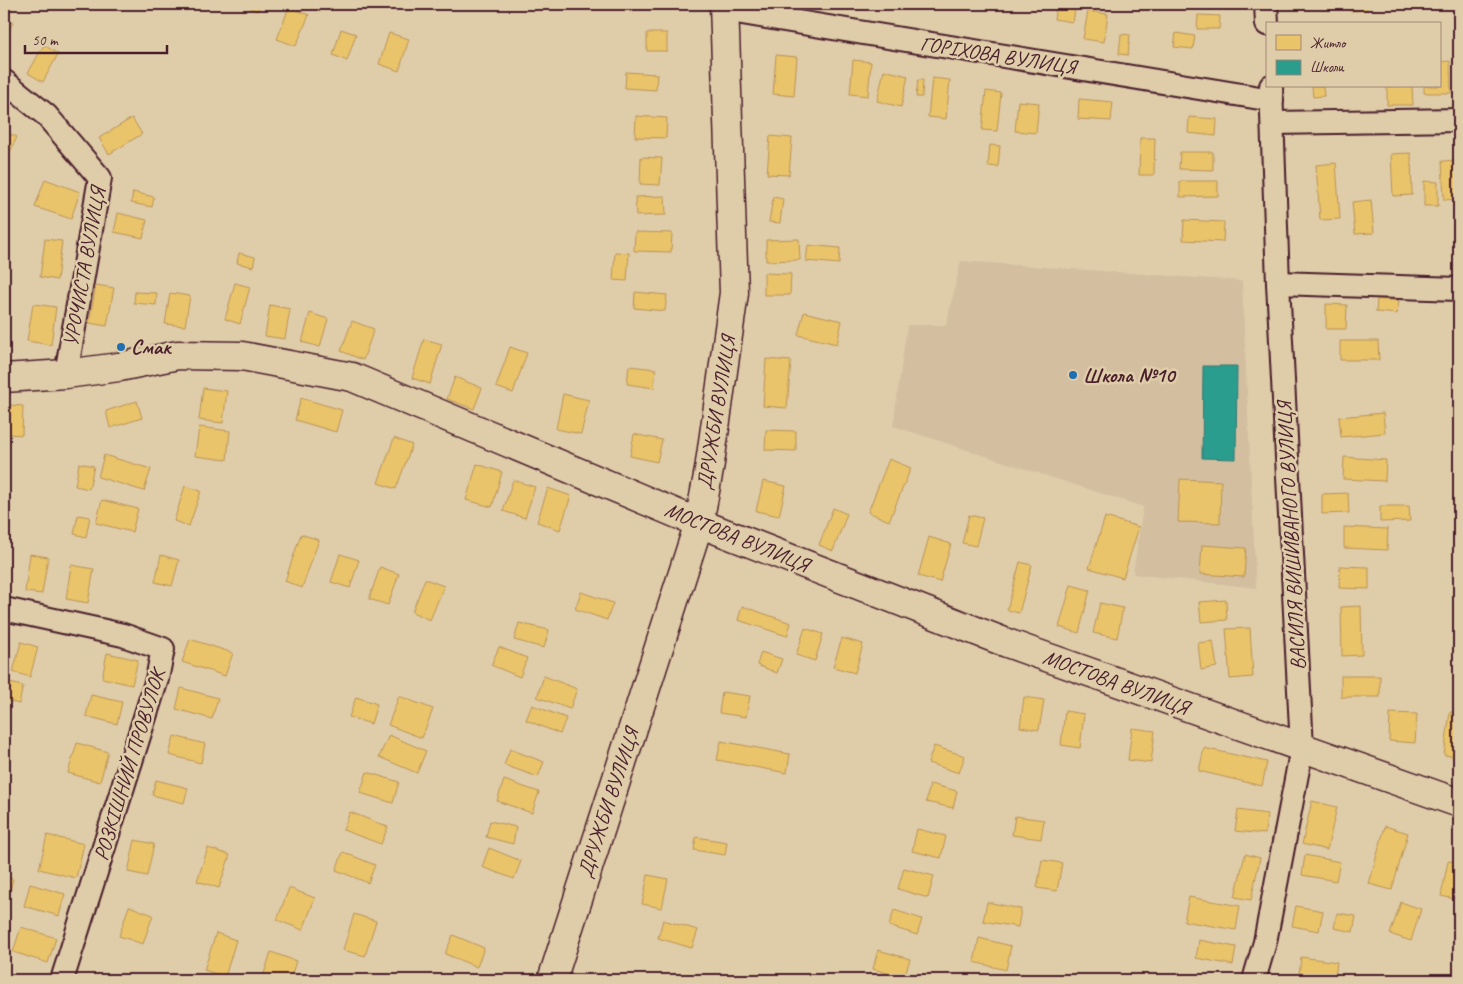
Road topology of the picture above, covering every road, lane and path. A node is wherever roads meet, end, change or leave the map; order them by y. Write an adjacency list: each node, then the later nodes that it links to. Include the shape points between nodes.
1 (1266, 4): 3 (street)
2 (724, 7): 5 (street, ГОРІХОВА ВУЛИЦЯ); 12 (street, ДРУЖБИ ВУЛИЦЯ, via 734,293)
3 (1267, 22)
4 (4, 81): 10 (street, УРОЧИСТА ВУЛИЦЯ, via 46,115 100,178)
5 (1271, 93): 7 (street, ВАСИЛЯ ВИШИВАНОГО ВУЛИЦЯ)
6 (1459, 120): 7 (street)
7 (1273, 123): 8 (street, ВАСИЛЯ ВИШИВАНОГО ВУЛИЦЯ)
8 (1278, 283): 9 (street); 14 (street, ВАСИЛЯ ВИШИВАНОГО ВУЛИЦЯ)
9 (1459, 289)
10 (66, 374): 11 (street, МОСТОВА ВУЛИЦЯ); 12 (street, МОСТОВА ВУЛИЦЯ, via 178,355 242,356 352,377)
11 (4, 378)
12 (699, 523): 14 (street, МОСТОВА ВУЛИЦЯ, via 1007,643); 17 (street, ДРУЖБИ ВУЛИЦЯ)
13 (4, 609): 16 (street, РОЗКІШНИЙ ПРОВУЛОК, via 123,635 163,649 154,689)
14 (1302, 748): 15 (street, МОСТОВА ВУЛИЦЯ); 18 (street, ВАСИЛЯ ВИШИВАНОГО ВУЛИЦЯ, via 1265,942)
15 (1459, 804)
16 (62, 980)
17 (552, 980)
18 (1254, 980)

